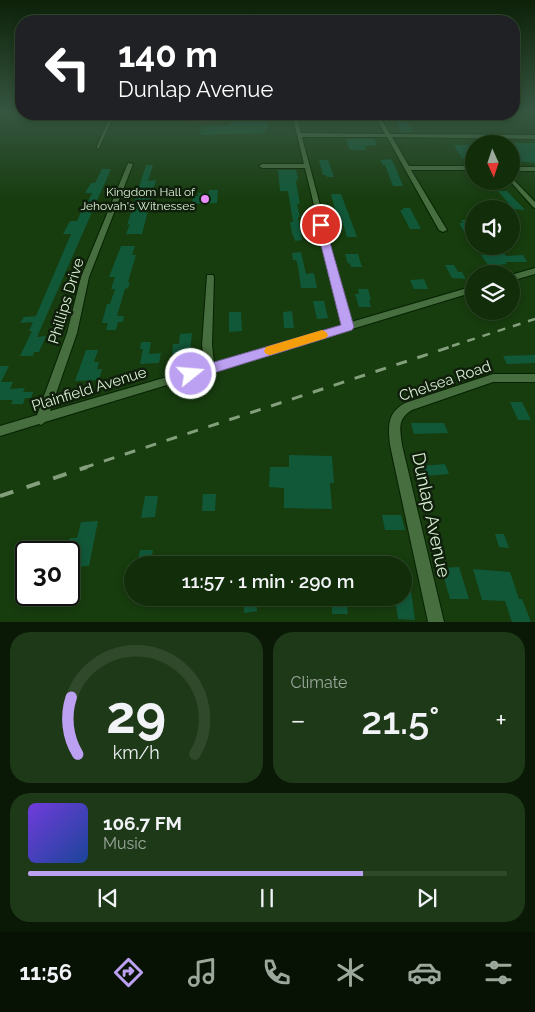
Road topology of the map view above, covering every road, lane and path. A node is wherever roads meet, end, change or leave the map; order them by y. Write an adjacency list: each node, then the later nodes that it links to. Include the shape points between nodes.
1 (100, 142): 4 (lane)
2 (301, 142): 7 (street)
3 (392, 142): 8 (street)
4 (98, 147)
5 (130, 164): 23 (street, Phillips Drive, via 86,277 72,333)
6 (262, 166): 7 (street)
7 (308, 166): 19 (street)
8 (407, 168): 9 (street); 14 (street)
9 (465, 168)
10 (520, 169): 11 (street)
11 (535, 169)
12 (520, 189): 13 (street)
13 (535, 206)
14 (443, 230)
15 (535, 271): 16 (street)
16 (520, 275)
17 (210, 278): 20 (street, via 207,345)
18 (465, 293): 19 (street, Plainfield Avenue)
19 (348, 327): 20 (street, Plainfield Avenue)
20 (210, 369): 23 (street, Plainfield Avenue)
21 (535, 378): 22 (street, Chelsea Road, via 493,378 409,406)
22 (396, 416): 25 (street, Dunlap Avenue, via 396,445)
23 (40, 420): 24 (street, Plainfield Avenue)
24 (0, 432)
25 (436, 622)

